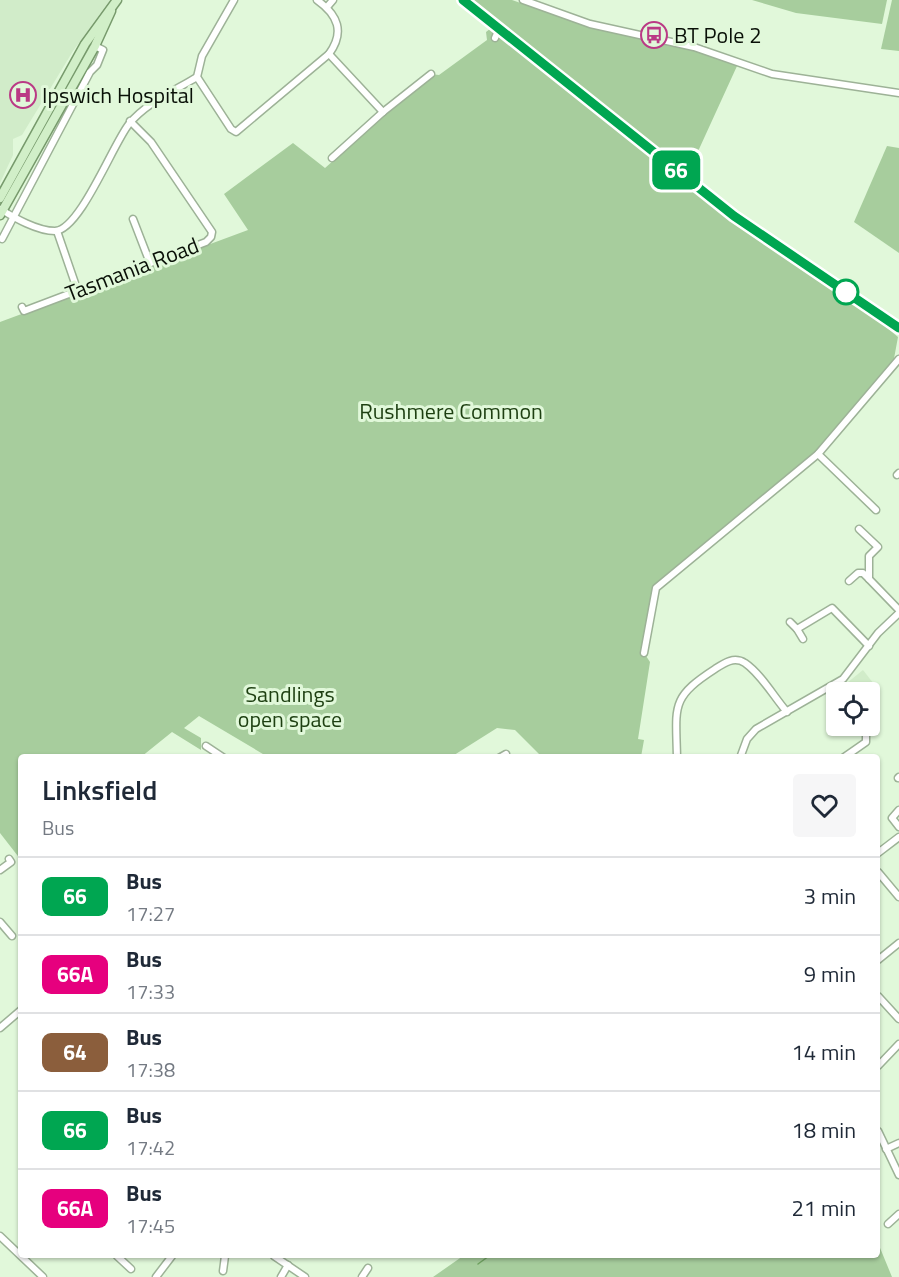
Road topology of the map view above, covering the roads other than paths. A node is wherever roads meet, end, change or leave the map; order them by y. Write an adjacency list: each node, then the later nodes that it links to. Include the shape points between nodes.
1 (117, 0): 10 (main road)
2 (234, 0): 16 (street, via 202,56)
3 (317, 0): 8 (street)
4 (333, 0): 8 (street)
5 (463, 0): 11 (main road)
6 (524, 0): 9 (street)
7 (552, 0): 9 (street)
8 (327, 8): 14 (street, via 339,28 336,45)
9 (549, 8): 17 (street, via 601,27 700,48 772,74)
10 (111, 10): 13 (main road); 21 (main road, via 85,44)
11 (501, 30): 12 (street); 30 (main road, via 734,216)
12 (495, 38)
13 (96, 46): 22 (main road); 23 (street, via 104,51)
14 (329, 54): 16 (street, via 236,132); 18 (street)
15 (431, 74): 18 (street)
16 (196, 77): 19 (street)
17 (899, 93)
18 (383, 112): 20 (street)
19 (130, 121): 25 (street, via 80,210); 27 (street, Tasmania Road, via 151,142 212,232 206,242)
20 (332, 158)
21 (0, 198)
22 (1, 212): 23 (street)
23 (14, 217): 25 (street); 26 (street)
24 (133, 219): 27 (street)
25 (57, 231): 28 (street)
26 (2, 239)
27 (150, 263): 28 (street, Tasmania Road)
28 (77, 290): 29 (street, Tasmania Road, via 24,311)
29 (22, 307)
30 (899, 328)
31 (899, 359): 32 (street)
32 (818, 454): 33 (street); 42 (street, via 656,588)
33 (876, 510)
34 (859, 529): 35 (street, via 878,547 869,556)
35 (869, 579): 36 (street, via 858,573); 37 (street)
36 (849, 581)
37 (899, 611): 41 (street)
38 (790, 622): 39 (street)
39 (796, 629): 40 (street); 41 (street, via 832,608)
40 (803, 639)
41 (869, 646): 43 (street)
42 (644, 653)
43 (842, 682)
44 (826, 694): 45 (street)
45 (787, 712): 49 (street, via 745,663 726,662 691,684 681,696); 50 (street, via 752,732)
46 (866, 736): 51 (street, via 866,742)
47 (206, 746): 48 (street)
48 (218, 754)
49 (677, 754)
50 (742, 754)
51 (849, 754)
52 (899, 810): 53 (street, via 892,818)
53 (899, 827)
54 (899, 837): 55 (street)
55 (880, 851)
56 (9, 859): 57 (street, via 11,862)
57 (0, 870)
58 (880, 874): 59 (street)
59 (899, 897)
60 (0, 923): 61 (street)
61 (12, 936)
62 (899, 943): 63 (street)
63 (880, 958)
64 (880, 998): 66 (street)
65 (18, 1013): 67 (street)
66 (899, 1019)
67 (0, 1028)
68 (899, 1044): 69 (street)
69 (880, 1064)
70 (880, 1136): 72 (street)
71 (899, 1143): 72 (street)
72 (886, 1149): 73 (street)
73 (898, 1171)
74 (899, 1214): 75 (street)
75 (888, 1224)
76 (0, 1236): 77 (street)
77 (18, 1253)
78 (23, 1258): 88 (street)
79 (119, 1258): 84 (street)
80 (171, 1258): 87 (street)
81 (225, 1258): 86 (street)
82 (277, 1258): 83 (street)
83 (288, 1265): 89 (street); 90 (street)
84 (131, 1269)
85 (368, 1269): 91 (street)
86 (223, 1271)
87 (158, 1276)
88 (43, 1277)
89 (281, 1277)
90 (305, 1277)
91 (362, 1277)

